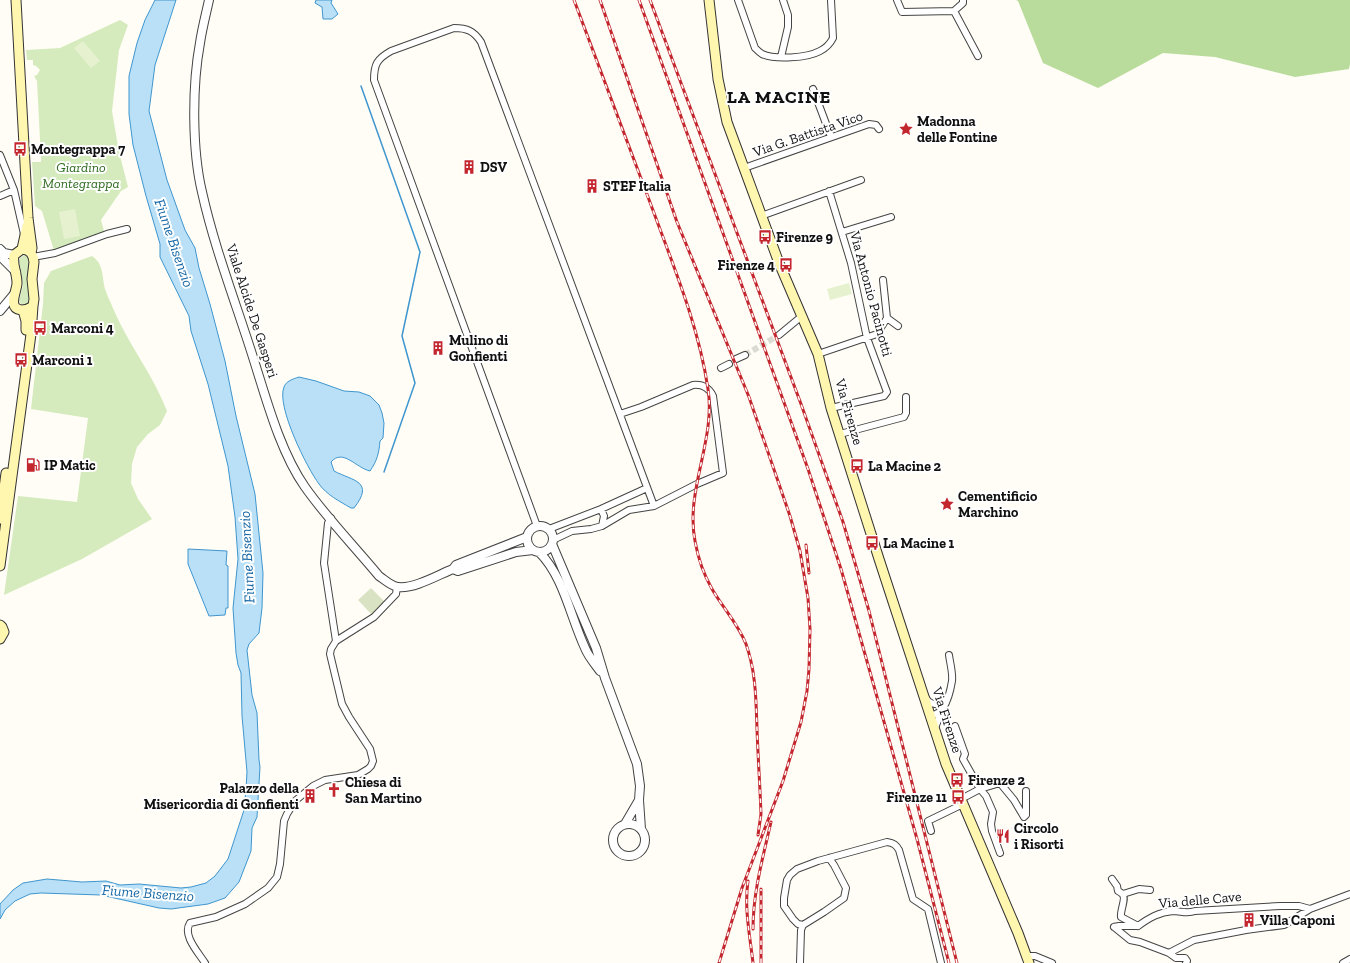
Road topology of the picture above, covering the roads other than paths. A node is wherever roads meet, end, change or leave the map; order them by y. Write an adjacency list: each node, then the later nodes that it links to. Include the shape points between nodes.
1 (16, 0): 23 (main road)
2 (208, 0): 57 (street, Viale Alcide De Gasperi, via 199,44 196,76 196,154 202,192 226,276 289,459 305,486)
3 (709, 0): 16 (main road, Via Firenze, via 725,115)
4 (738, 0): 11 (street, via 755,48 768,56)
5 (783, 0): 11 (street, via 788,15 788,27)
6 (831, 0): 11 (street, via 833,38 830,44 806,56)
7 (897, 0): 9 (street, via 902,12)
8 (963, 0): 9 (street)
9 (954, 11): 10 (street)
10 (978, 56)
11 (781, 57)
12 (813, 89): 14 (street)
13 (879, 129): 14 (street, Via G. Battista Vico, via 876,125 869,124)
14 (831, 137): 16 (street, Via G. Battista Vico)
15 (0, 155): 18 (street)
16 (744, 168): 21 (main road, Via Firenze)
17 (861, 180): 19 (street)
18 (14, 190): 20 (street); 26 (street)
19 (830, 191): 21 (street); 25 (street, Via Antonio Pacinotti)
20 (0, 196)
21 (761, 216): 39 (main road, Via Firenze)
22 (892, 217): 25 (street)
23 (28, 218): 26 (main road); 30 (main road)
24 (127, 229): 30 (street, via 55,253)
25 (842, 232): 43 (street, Via Antonio Pacinotti)
26 (25, 237): 28 (main road)
27 (0, 249): 29 (street, via 4,253)
28 (22, 249): 29 (main road); 30 (main road)
29 (14, 255): 32 (main road)
30 (32, 255): 35 (main road)
31 (0, 256): 32 (street)
32 (16, 272): 34 (main road)
33 (883, 280): 40 (street)
34 (15, 293): 36 (main road, via 13,303); 37 (street)
35 (33, 306): 36 (main road, via 27,310); 64 (main road)
36 (19, 308): 38 (street, via 12,307); 56 (main road, via 27,328)
37 (0, 311)
38 (0, 316)
39 (802, 316): 42 (street); 44 (main road, Via Firenze)
40 (887, 318): 41 (street); 43 (street, via 877,334)
41 (898, 326)
42 (779, 335)
43 (867, 338): 44 (street); 50 (street, Via Antonio Pacinotti, via 886,394)
44 (818, 354): 50 (main road, Via Firenze)
45 (745, 355): 46 (street)
46 (736, 360)
47 (728, 364): 48 (street)
48 (721, 368)
49 (906, 397): 52 (street, via 904,417)
50 (831, 408): 52 (main road, Via Firenze)
51 (620, 414): 53 (street); 54 (street, via 699,384 711,392 714,400 723,473); 58 (street, via 481,42 470,30 454,28 382,56 374,70 374,80)
52 (840, 434): 72 (main road, Via Firenze)
53 (647, 488): 54 (street); 55 (street)
54 (654, 506): 59 (street, via 629,510)
55 (601, 509): 59 (street, via 604,516); 60 (street)
56 (0, 518)
57 (331, 518): 66 (street, Viale Alcide De Gasperi, via 379,576); 69 (street, via 328,523 324,563)
58 (537, 526): 60 (street); 61 (street, via 530,530)
59 (602, 526): 62 (street, via 572,531)
60 (549, 529): 62 (street)
61 (527, 537): 63 (street, via 528,544); 65 (street, via 456,565)
62 (553, 542): 63 (street, via 547,550); 71 (street, via 596,648)
63 (536, 551): 65 (street, via 516,552 458,570); 71 (street, via 548,560 556,573 585,650)
64 (0, 566)
65 (453, 569): 66 (street, via 415,584)
66 (397, 587): 69 (street, via 396,594 374,617)
67 (0, 624): 68 (main road, via 4,632)
68 (0, 639)
69 (336, 641): 96 (street, via 331,649 330,658 342,704 370,749 373,761 371,766 358,775 325,780 295,801 284,822 277,877 268,888 245,904 216,917 190,923 187,927 188,934)
70 (949, 655): 73 (street, via 952,680)
71 (605, 678): 79 (street, via 637,764)
72 (923, 693): 73 (street, via 927,701); 74 (main road, Via Firenze)
73 (942, 707): 74 (street, via 933,710); 76 (street)
74 (930, 715): 76 (main road, Via Firenze)
75 (955, 726): 77 (street, via 965,754 963,759)
76 (934, 730): 80 (main road, Via Firenze)
77 (980, 789): 78 (street, via 1000,783 1024,817); 80 (street); 84 (street, via 993,812 992,831)
78 (1026, 791)
79 (639, 800): 81 (street); 82 (street)
80 (962, 802): 83 (street, via 928,821); 94 (main road, Via Firenze)
81 (626, 824): 82 (street); 82 (street, via 618,828 613,836 616,849 623,855 632,856 642,849 645,837)
82 (641, 829)
83 (931, 831)
84 (1000, 853)
85 (829, 858): 91 (street, via 846,888 844,898); 91 (street, via 797,869 786,880 784,906 793,919); 98 (street, via 888,842 897,846 913,899 928,909)
86 (1112, 879): 88 (street, via 1118,891)
87 (1150, 890): 88 (street, Via delle Cave, via 1139,889)
88 (1123, 894): 92 (street, via 1125,899 1120,911 1121,917)
89 (1350, 894): 90 (street)
90 (1310, 909): 92 (street, Via delle Cave, via 1280,906 1188,913 1172,911 1156,914); 93 (street, via 1284,925 1194,940)
91 (803, 925): 97 (street)
92 (1138, 926): 93 (street, via 1114,927 1130,940)
93 (1169, 953): 100 (street, via 1176,958 1186,958)
94 (1028, 959): 99 (street, via 1035,956)
95 (1350, 959): 101 (street)
96 (205, 963)
97 (800, 963)
98 (941, 963)
99 (1052, 963)
100 (1186, 963)
101 (1343, 963)

